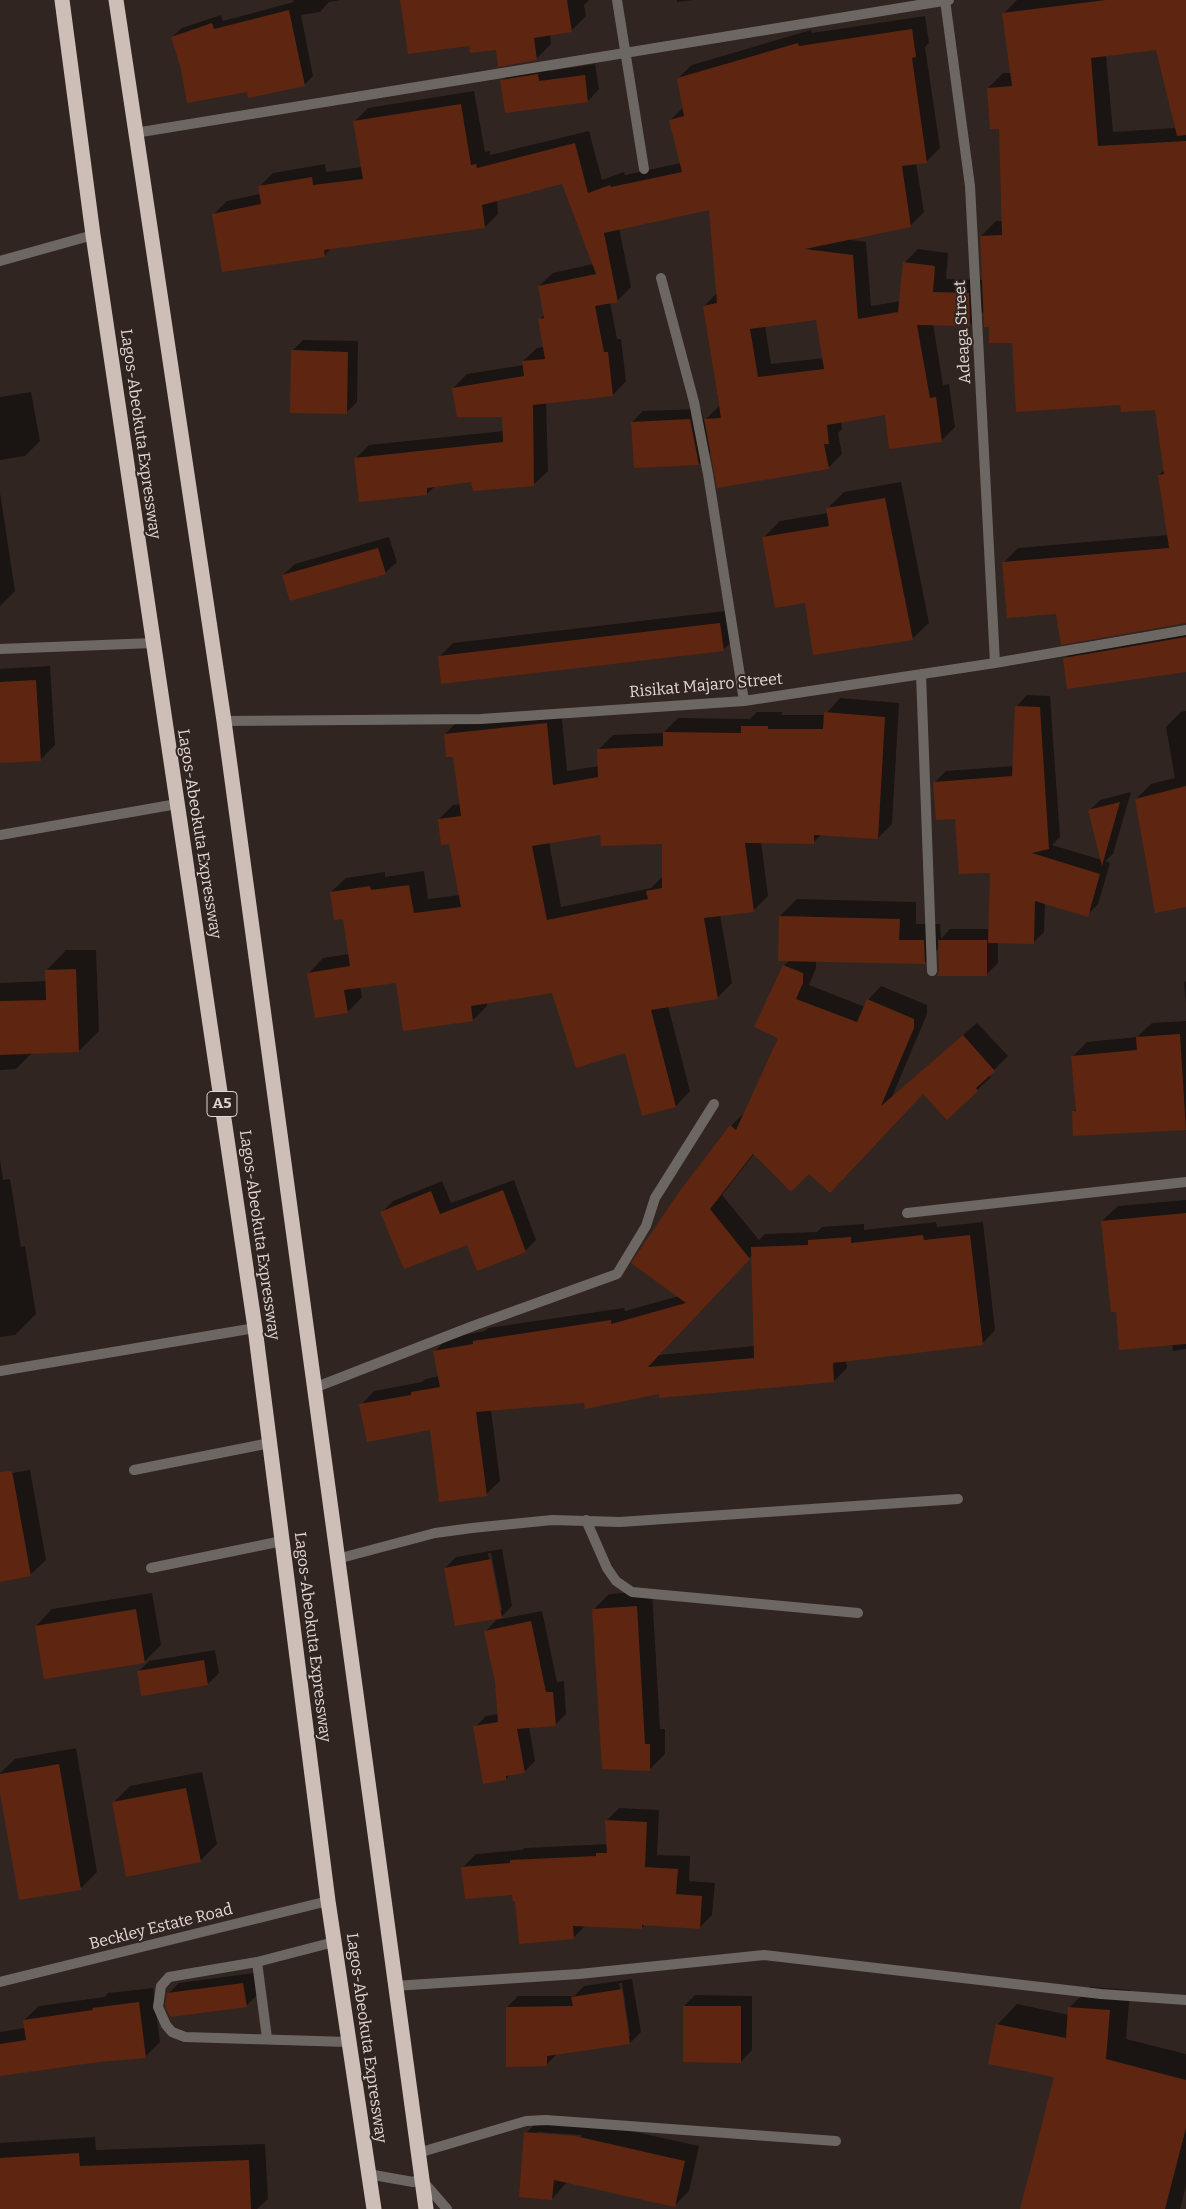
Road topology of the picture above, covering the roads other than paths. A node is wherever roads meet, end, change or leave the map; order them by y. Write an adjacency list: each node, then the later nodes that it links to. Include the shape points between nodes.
1 (62, 0): 9 (highway, Lagos-Abeokuta Expressway / A5)
2 (116, 0): 7 (highway, Lagos-Abeokuta Expressway)
3 (617, 0): 6 (street)
4 (945, 0): 5 (street); 6 (street); 15 (street, Adeaga Street, via 970,186)
5 (949, 0)
6 (626, 52): 7 (street); 8 (street)
7 (134, 133): 18 (highway, Lagos-Abeokuta Expressway)
8 (644, 169)
9 (93, 235): 10 (street); 13 (highway, Lagos-Abeokuta Expressway / A5)
10 (0, 261)
11 (662, 278): 17 (street, via 694,402 708,474)
12 (1186, 630): 15 (street, Risikat Majaro Street)
13 (153, 643): 14 (street); 19 (highway, Lagos-Abeokuta Expressway / A5)
14 (0, 649)
15 (996, 663): 16 (street, Risikat Majaro Street)
16 (921, 674): 17 (street, Risikat Majaro Street); 21 (street)
17 (744, 701): 18 (street, Risikat Majaro Street, via 481,719)
18 (224, 721): 27 (highway, Lagos-Abeokuta Expressway)
19 (177, 804): 20 (street); 25 (highway, Lagos-Abeokuta Expressway / A5)
20 (0, 835)
21 (932, 971)
22 (714, 1104): 27 (street, via 655,1198 646,1226 617,1274)
23 (1186, 1182): 24 (street)
24 (907, 1213)
25 (255, 1328): 26 (street); 28 (highway, Lagos-Abeokuta Expressway / A5)
26 (0, 1371)
27 (314, 1388): 33 (highway, Lagos-Abeokuta Expressway)
28 (270, 1443): 29 (street); 32 (highway, Lagos-Abeokuta Expressway / A5)
29 (134, 1470)
30 (958, 1499): 31 (street, via 620,1522)
31 (586, 1520): 33 (street, via 543,1521 435,1533); 35 (street, via 607,1568 616,1582 632,1592)
32 (282, 1540): 34 (street); 36 (highway, Lagos-Abeokuta Expressway / A5)
33 (337, 1558): 40 (highway, Lagos-Abeokuta Expressway)
34 (151, 1568)
35 (858, 1613)
36 (328, 1901): 37 (highway, Lagos-Abeokuta Expressway / A5); 39 (street, Beckley Estate Road)
37 (334, 1942): 38 (street); 43 (highway, Lagos-Abeokuta Expressway / A5)
38 (257, 1962): 42 (street); 42 (street, via 169,1977 161,1986 158,2007 172,2032 184,2037)
39 (0, 1982)
40 (394, 1986): 41 (street, via 578,1974 764,1954 1101,1994); 45 (highway, Lagos-Abeokuta Expressway)
41 (1186, 2000)
42 (267, 2038): 43 (street)
43 (348, 2042): 46 (highway, Lagos-Abeokuta Expressway / A5)
44 (836, 2141): 45 (street, via 546,2120 526,2121)
45 (418, 2153): 47 (highway, Lagos-Abeokuta Expressway)
46 (368, 2174): 47 (street, via 413,2182); 48 (highway, Lagos-Abeokuta Expressway / A5)
47 (421, 2179): 49 (highway, Lagos-Abeokuta Expressway); 50 (street)
48 (374, 2209)
49 (426, 2209)
50 (447, 2209)

